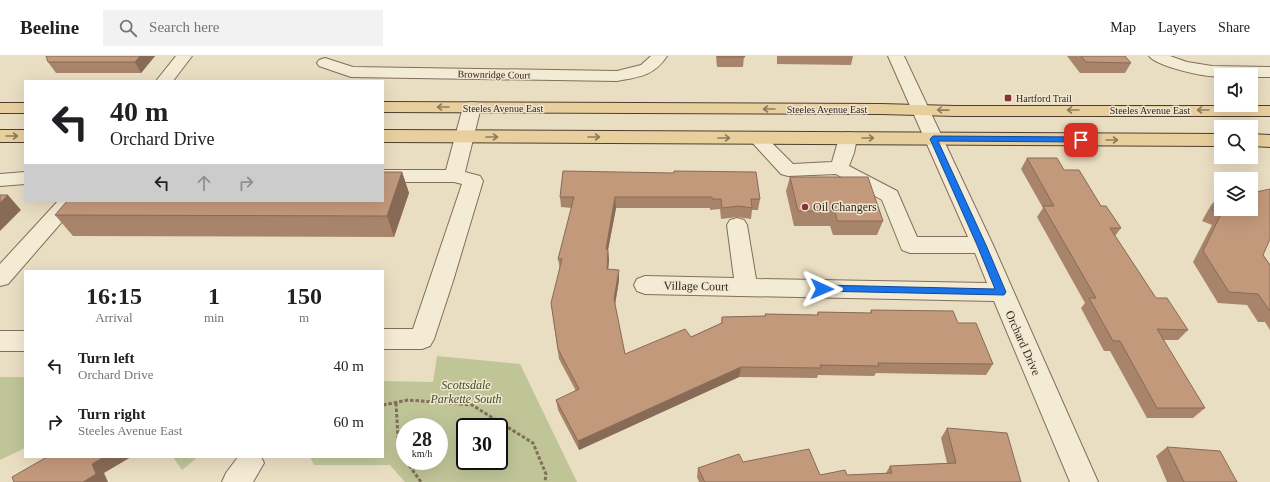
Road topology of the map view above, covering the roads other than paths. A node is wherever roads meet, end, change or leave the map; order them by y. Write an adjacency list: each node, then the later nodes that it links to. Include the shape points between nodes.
1 (184, 56): 7 (street)
2 (659, 56): 5 (street, Brownridge Court, via 650,67 618,76 350,72)
3 (896, 56): 12 (street)
4 (1157, 56): 6 (street, via 1177,64 1222,72)
5 (325, 62)
6 (1270, 72)
7 (165, 80)
8 (2, 105): 10 (main road)
9 (384, 107): 11 (main road, Steeles Avenue East, one-way to 9)
10 (24, 108)
11 (472, 108): 12 (main road, Steeles Avenue East, one-way to 11); 17 (street)
12 (920, 110): 13 (main road, Steeles Avenue East, one-way to 12); 20 (street)
13 (1270, 110)
14 (0, 136): 15 (main road, one-way to 15)
15 (24, 136)
16 (384, 136): 17 (main road)
17 (465, 137): 18 (main road, one-way to 18); 26 (street)
18 (758, 138): 19 (main road); 24 (street, via 788,170)
19 (848, 138): 20 (main road, one-way to 20); 24 (street)
20 (933, 139): 21 (main road, one-way to 21); 31 (street, Orchard Drive)
21 (1214, 140)
22 (1258, 140): 23 (main road)
23 (1270, 140)
24 (839, 168): 31 (street, via 890,196 910,245)
25 (384, 176): 26 (street)
26 (454, 176): 36 (street, via 473,181 422,339)
27 (24, 178): 28 (street)
28 (0, 180)
29 (69, 202): 32 (street)
30 (737, 225): 34 (street, Village Court)
31 (982, 245): 35 (street, Orchard Drive)
32 (0, 278)
33 (645, 285): 34 (street, Village Court)
34 (746, 287): 35 (street, Village Court)
35 (1001, 292): 39 (street, Orchard Drive)
36 (384, 339)
37 (0, 341): 38 (street)
38 (24, 341)
39 (1084, 482)

